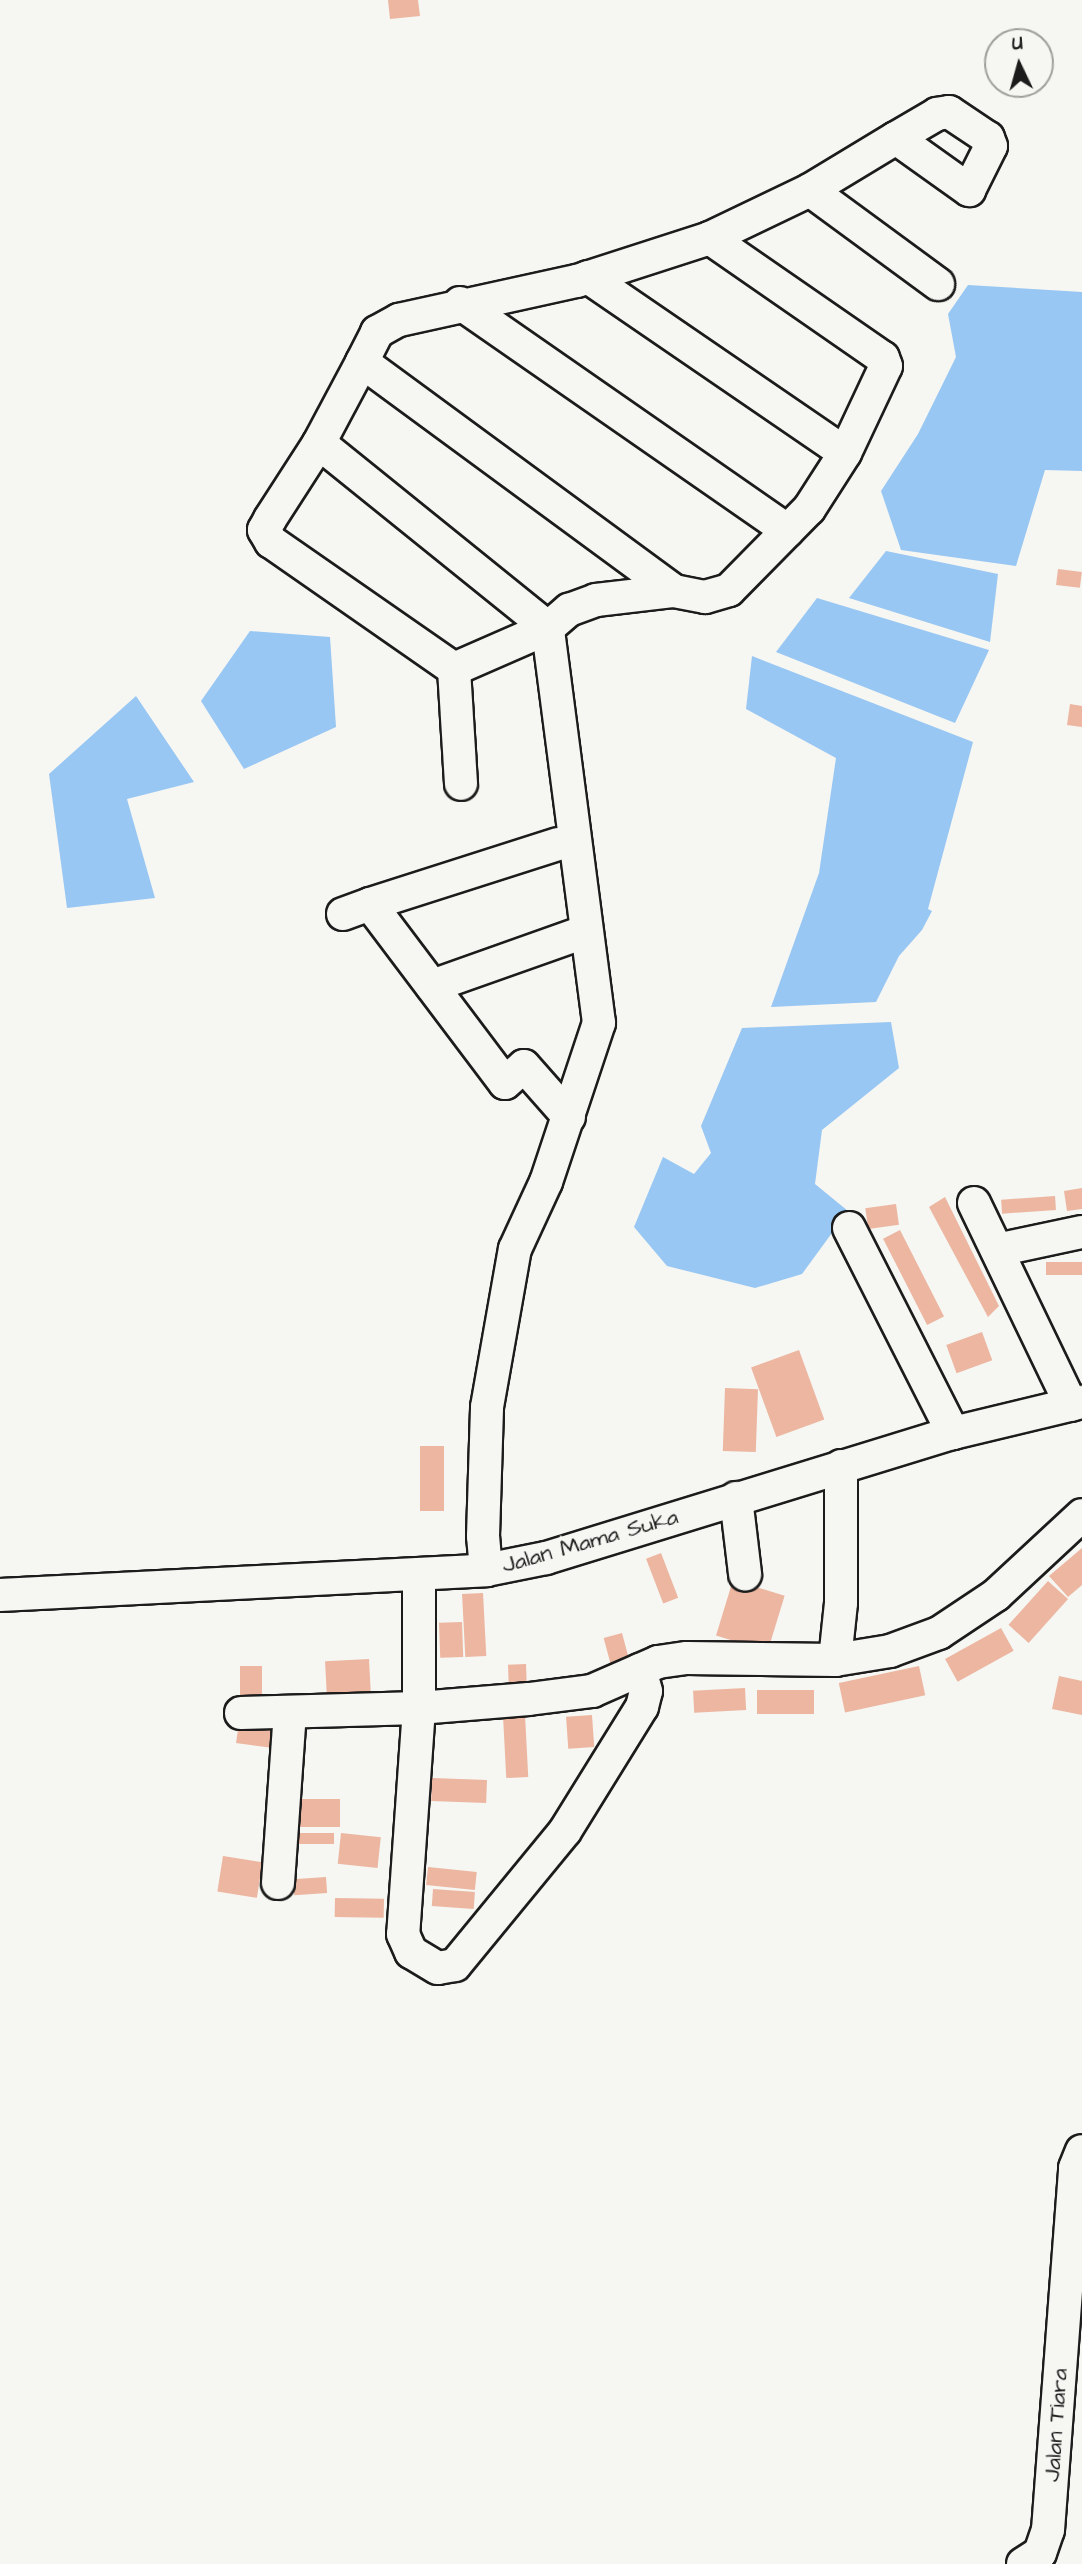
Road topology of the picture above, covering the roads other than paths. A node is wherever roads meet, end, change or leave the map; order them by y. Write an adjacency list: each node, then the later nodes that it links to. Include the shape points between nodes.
1 (896, 138): 2 (street)
2 (810, 190): 3 (street); 5 (street)
3 (710, 238): 4 (street); 9 (street, via 883,358 884,376)
4 (588, 277): 6 (street); 9 (street)
5 (938, 284)
6 (460, 303): 7 (street, via 398,320 377,332); 10 (street)
7 (362, 362): 8 (street); 11 (street)
8 (319, 443): 12 (street); 13 (street, via 264,530 271,542)
9 (845, 453): 10 (street, via 809,509)
10 (788, 531): 11 (street, via 717,596)
11 (674, 591): 12 (street, via 596,600 569,611)
12 (548, 628): 13 (street); 18 (street, via 599,997 597,1037)
13 (454, 669): 14 (street)
14 (461, 784)
15 (558, 844): 17 (street, via 357,909)
16 (576, 935): 17 (street)
17 (432, 986): 18 (street, via 505,1083 524,1066)
18 (569, 1117): 28 (street, via 515,1249 488,1407)
19 (974, 1203): 22 (street)
20 (849, 1227): 24 (street)
21 (1082, 1232): 22 (street)
22 (997, 1250): 23 (street)
23 (1077, 1404): 24 (street, Jalan Mama Suka)
24 (953, 1433): 25 (street, Jalan Mama Suka)
25 (841, 1466): 26 (street, Jalan Mama Suka); 32 (street, via 841,1603)
26 (736, 1498): 28 (street, Jalan Mama Suka, via 546,1558); 29 (street)
27 (1082, 1515): 32 (street, via 996,1595 939,1633 890,1651)
28 (486, 1570): 30 (street, Jalan Mama Suka)
29 (745, 1574)
30 (419, 1575): 31 (street, Jalan Mama Suka); 34 (street)
31 (0, 1595)
32 (835, 1660): 33 (street, via 687,1658 657,1662)
33 (640, 1670): 34 (street, via 592,1691); 34 (street, via 646,1691 642,1707 565,1831 456,1965 447,1969 411,1952 403,1934)
34 (419, 1708): 35 (street)
35 (290, 1712): 36 (street); 37 (street)
36 (241, 1713)
37 (278, 1883)
38 (1082, 2151): 39 (street, Jalan Tiara, via 1075,2168 1048,2530)
39 (1035, 2560)

